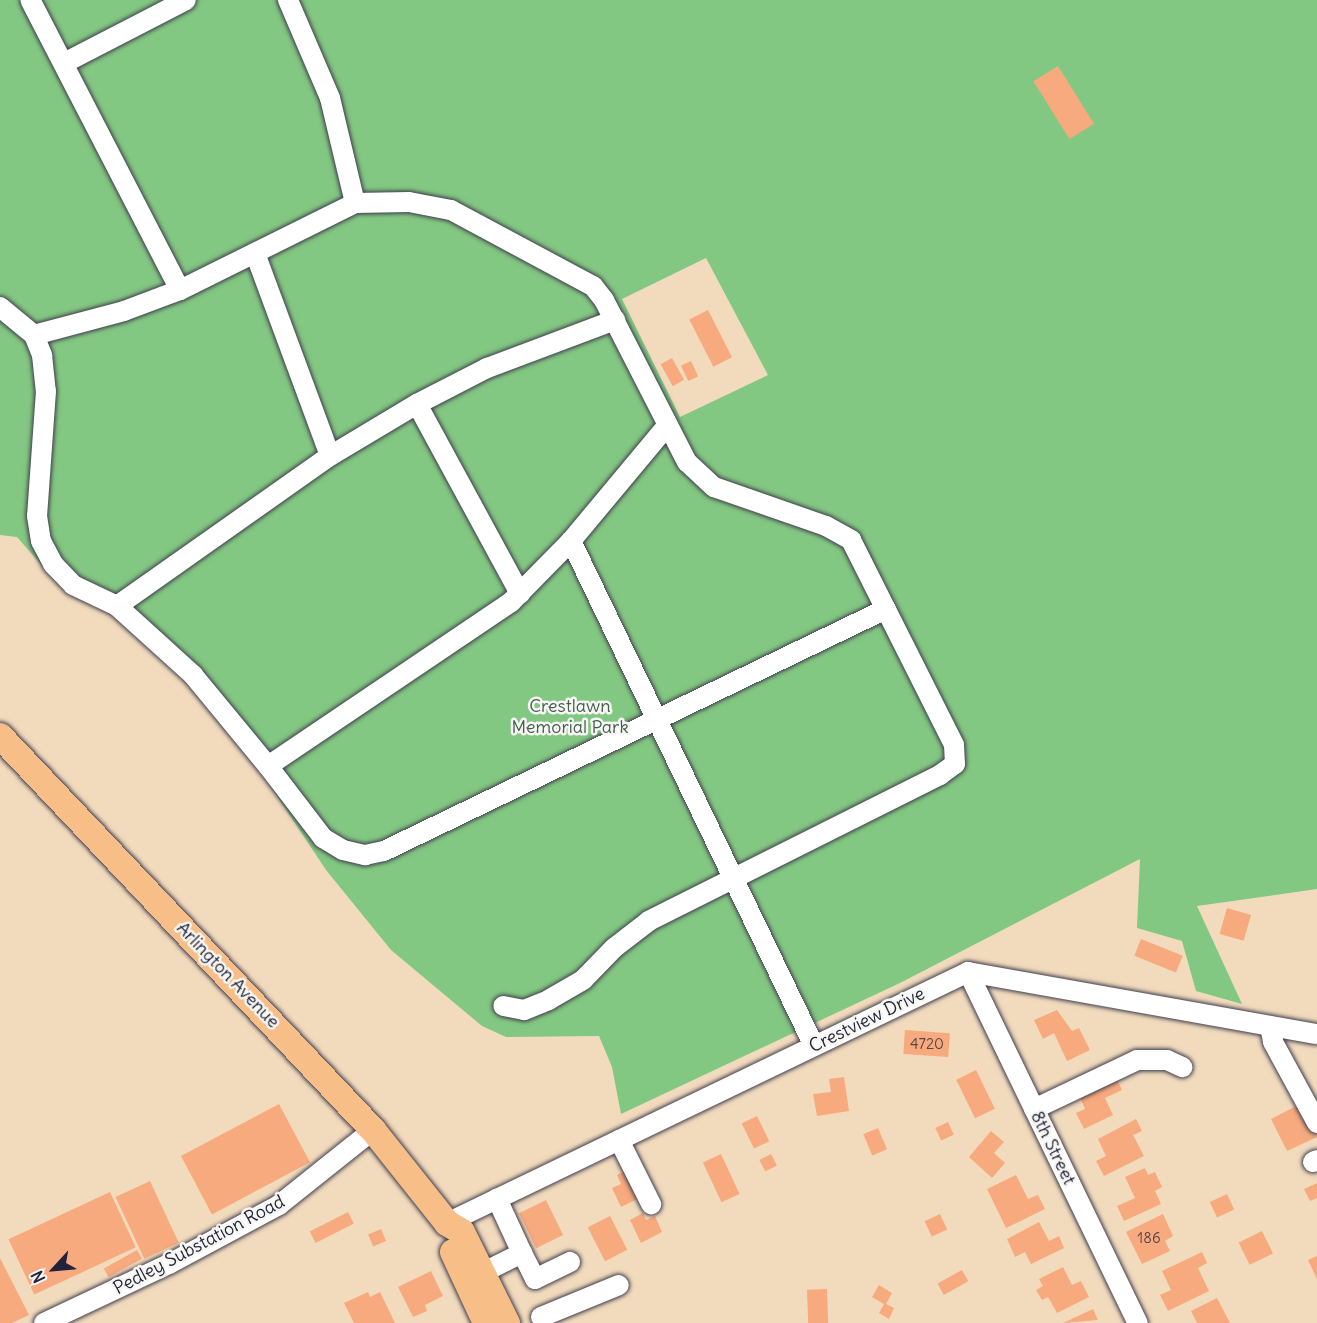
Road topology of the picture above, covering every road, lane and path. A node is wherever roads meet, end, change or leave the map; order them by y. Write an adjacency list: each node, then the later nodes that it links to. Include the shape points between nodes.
1 (30, 0): 4 (street)
2 (186, 0): 4 (street)
3 (288, 0): 5 (street, via 330,98)
4 (64, 63): 7 (street)
5 (355, 202): 6 (street); 9 (street, via 409,202 451,210 593,286)
6 (255, 253): 7 (street); 13 (street)
7 (180, 290): 10 (street, via 124,311)
8 (0, 307): 10 (street)
9 (615, 320): 11 (street, via 487,368); 12 (street)
10 (34, 334): 16 (street, via 42,355 46,391 37,516 41,541 53,564 73,585)
11 (417, 404): 13 (street); 15 (street)
12 (666, 427): 14 (street); 17 (street, via 687,462 714,486 826,526 851,540)
13 (330, 456): 16 (street)
14 (571, 541): 15 (street); 18 (street)
15 (520, 594): 20 (street)
16 (117, 606): 20 (street, via 193,675)
17 (886, 609): 18 (street); 21 (street, via 954,745 955,764)
18 (658, 720): 20 (street, via 384,851 366,855 343,850 323,838); 21 (street)
19 (0, 736): 31 (main road, Arlington Avenue)
20 (268, 766)
21 (733, 878): 23 (street, via 631,933 597,968 566,992 533,1008); 26 (street)
22 (968, 972): 24 (street); 26 (street, Crestview Drive); 29 (street, 8th Street)
23 (503, 1006)
24 (1270, 1026): 25 (street); 30 (street, via 1273,1042)
25 (1317, 1035)
26 (814, 1046): 32 (street, Crestview Drive)
27 (1182, 1066): 29 (street, via 1167,1060 1137,1060)
28 (1084, 1070): 29 (street)
29 (1031, 1103): 43 (street, 8th Street)
30 (1317, 1124)
31 (373, 1130): 35 (main road, Arlington Avenue); 42 (street, Pedley Substation Road, via 279,1205 169,1264)
32 (619, 1140): 33 (street, Crestview Drive); 34 (street)
33 (497, 1199): 35 (street, Crestview Drive); 36 (street)
34 (651, 1204)
35 (447, 1223): 38 (main road, Arlington Avenue, via 462,1232); 40 (main road, via 448,1242)
36 (522, 1253): 37 (street, via 535,1279); 38 (street)
37 (570, 1263)
38 (482, 1273): 40 (main road, Arlington Avenue)
39 (620, 1286): 41 (street)
40 (491, 1320)
41 (539, 1321)
42 (44, 1323)
43 (1138, 1323)

